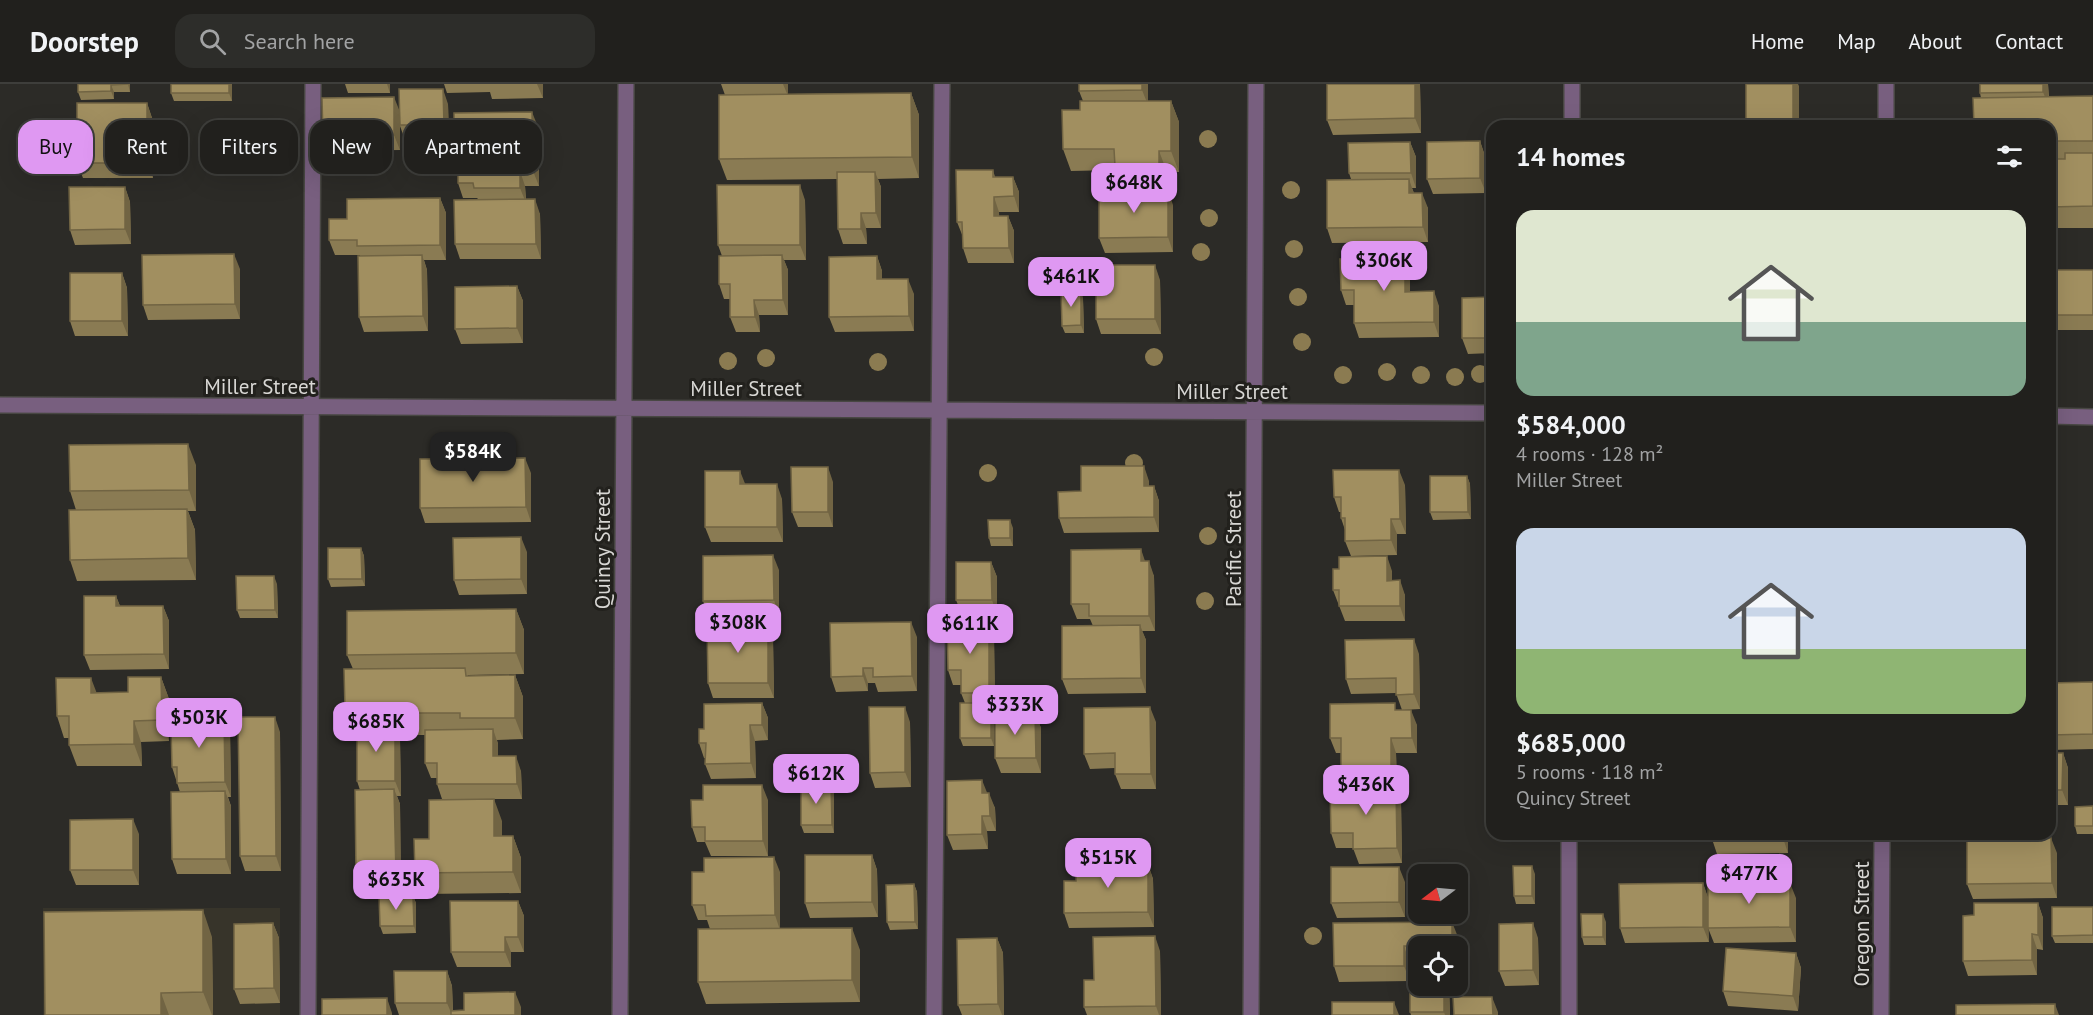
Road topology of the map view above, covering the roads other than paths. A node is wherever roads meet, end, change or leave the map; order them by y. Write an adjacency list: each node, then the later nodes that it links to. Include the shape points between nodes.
1 (313, 84): 10 (street)
2 (626, 84): 11 (street, Quincy Street)
3 (942, 84): 12 (street)
4 (1256, 84): 13 (street, Pacific Street)
5 (1572, 84): 7 (street)
6 (1886, 84): 8 (street)
7 (1572, 120)
8 (1886, 120)
9 (0, 405): 10 (street, Miller Street)
10 (312, 407): 11 (street, Miller Street); 19 (street)
11 (624, 409): 12 (street, Miller Street); 20 (street, Quincy Street)
12 (939, 410): 13 (street, Miller Street); 21 (street)
13 (1254, 412): 14 (street, Miller Street); 22 (street, Pacific Street)
14 (1486, 413)
15 (2056, 416): 16 (street)
16 (2093, 417)
17 (1569, 840): 23 (street)
18 (1882, 840): 24 (street, Oregon Street)
19 (308, 1015)
20 (620, 1015)
21 (934, 1015)
22 (1251, 1015)
23 (1569, 1015)
24 (1881, 1015)

